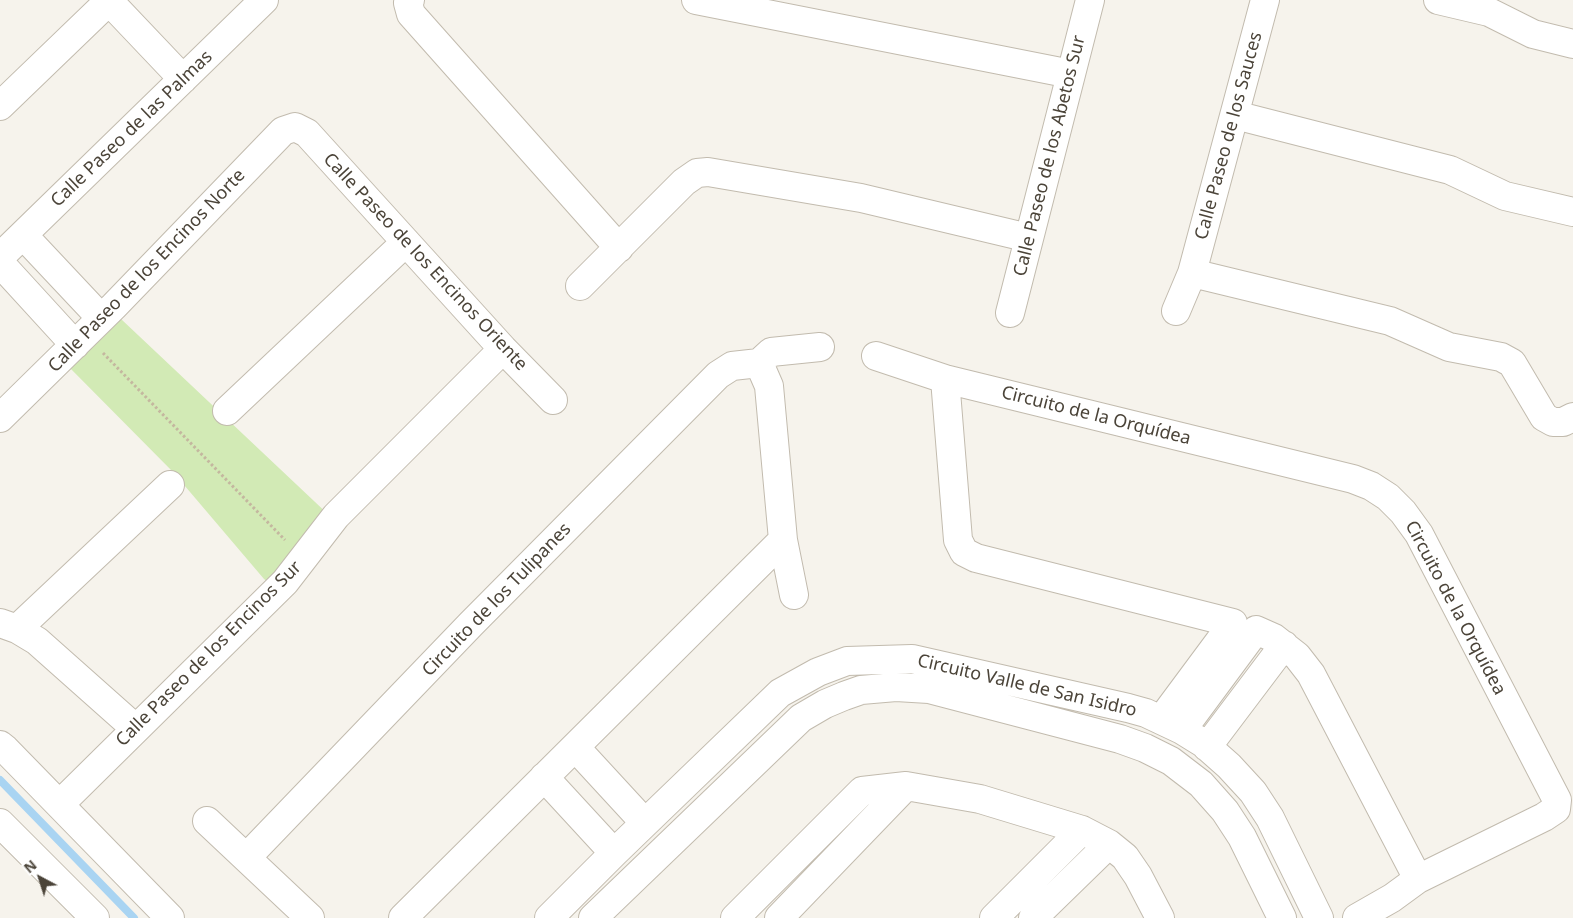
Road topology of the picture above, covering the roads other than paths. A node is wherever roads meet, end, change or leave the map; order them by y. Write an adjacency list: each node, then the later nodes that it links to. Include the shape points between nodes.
1 (264, 0): 10 (street, Calle Paseo de las Palmas)
2 (696, 0): 9 (street)
3 (1090, 0): 9 (street, Calle Paseo de los Abetos Sur)
4 (1266, 0): 12 (street, Calle Paseo de los Sauces)
5 (1438, 0): 8 (street, via 1489,12 1533,34)
6 (108, 1): 10 (street); 11 (street)
7 (409, 1): 18 (street, via 411,14)
8 (1573, 44)
9 (1071, 74): 16 (street, Calle Paseo de los Abetos Sur)
10 (184, 79): 15 (street, Calle Paseo de las Palmas)
11 (0, 106)
12 (1235, 116): 14 (street, via 1450,170 1505,196); 21 (street, Calle Paseo de los Sauces)
13 (295, 127): 17 (street, Calle Paseo de los Encinos Oriente, via 307,133); 25 (street, Calle Paseo de los Encinos Norte, via 283,131)
14 (1573, 212)
15 (23, 235): 19 (street, Calle Paseo de las Palmas); 25 (street)
16 (1029, 238): 18 (street, via 861,198 708,172 697,173 684,182); 23 (street, Calle Paseo de los Abetos Sur)
17 (406, 242): 27 (street, Calle Paseo de los Encinos Oriente); 32 (street)
18 (619, 248): 22 (street)
19 (0, 257)
20 (0, 263): 25 (street)
21 (1192, 273): 24 (street, Calle Paseo de los Sauces); 33 (street, via 1390,321 1449,348 1501,357 1512,363 1544,417 1553,422 1564,422)
22 (580, 286)
23 (1010, 312)
24 (1176, 312)
25 (87, 333): 34 (street, Calle Paseo de los Encinos Norte)
26 (820, 347): 29 (street, Circuito de los Tulipanes, via 771,352)
27 (502, 349): 31 (street, Calle Paseo de los Encinos Oriente); 42 (street, Calle Paseo de los Encinos Sur, via 336,516 285,582)
28 (876, 356): 30 (street, Circuito de la Orquídea)
29 (759, 362): 36 (street, via 769,386); 55 (street, Circuito de los Tulipanes, via 732,366 718,375 471,624)
30 (945, 379): 41 (street, via 958,540 964,552 976,558 1233,623); 56 (street, Circuito de la Orquídea, via 1353,480 1371,486 1403,512 1418,534 1557,800 1556,809 1544,817)
31 (553, 400)
32 (227, 412)
33 (1573, 417)
34 (0, 418)
35 (170, 485): 38 (street)
36 (783, 540): 37 (street); 44 (street)
37 (794, 595)
38 (8, 626): 42 (street, via 37,641)
39 (1284, 645): 41 (street, via 1256,630); 45 (street); 56 (street, via 1311,674)
40 (958, 683): 41 (street, Circuito Valle de San Isidro, via 1128,708); 51 (street, Circuito Valle de San Isidro, via 912,659 847,661 818,672 780,693); 62 (street, Circuito Valle de San Isidro, via 861,690 825,704 801,718); 68 (street, Circuito Valle de San Isidro, via 1145,748 1171,761 1201,784 1225,811 1242,836)
41 (1172, 725): 45 (street, Circuito Valle de San Isidro)
42 (136, 729): 48 (street, Calle Paseo de los Encinos Sur)
43 (0, 745): 48 (street)
44 (575, 747): 46 (street); 51 (street)
45 (1208, 747): 69 (street, Circuito Valle de San Isidro, via 1253,792 1270,818)
46 (544, 778): 54 (street); 60 (street)
47 (906, 786): 52 (street, via 980,799); 63 (street, via 862,792); 64 (street)
48 (60, 804): 58 (street)
49 (207, 821): 55 (street)
50 (0, 823): 57 (street)
51 (645, 823): 54 (street, Circuito Valle de San Isidro)
52 (1082, 830): 53 (street); 65 (street)
53 (1109, 844): 66 (street); 67 (street, via 1125,857)
54 (614, 853): 61 (street, Circuito Valle de San Isidro)
55 (247, 857): 59 (street)
56 (1418, 879): 70 (street, Circuito de la Orquídea)
57 (95, 918)
58 (170, 918)
59 (310, 918)
60 (403, 918)
61 (549, 918)
62 (593, 918)
63 (735, 918)
64 (779, 918)
65 (994, 918)
66 (1032, 918)
67 (1160, 918)
68 (1282, 918)
69 (1319, 918)
70 (1357, 918)

